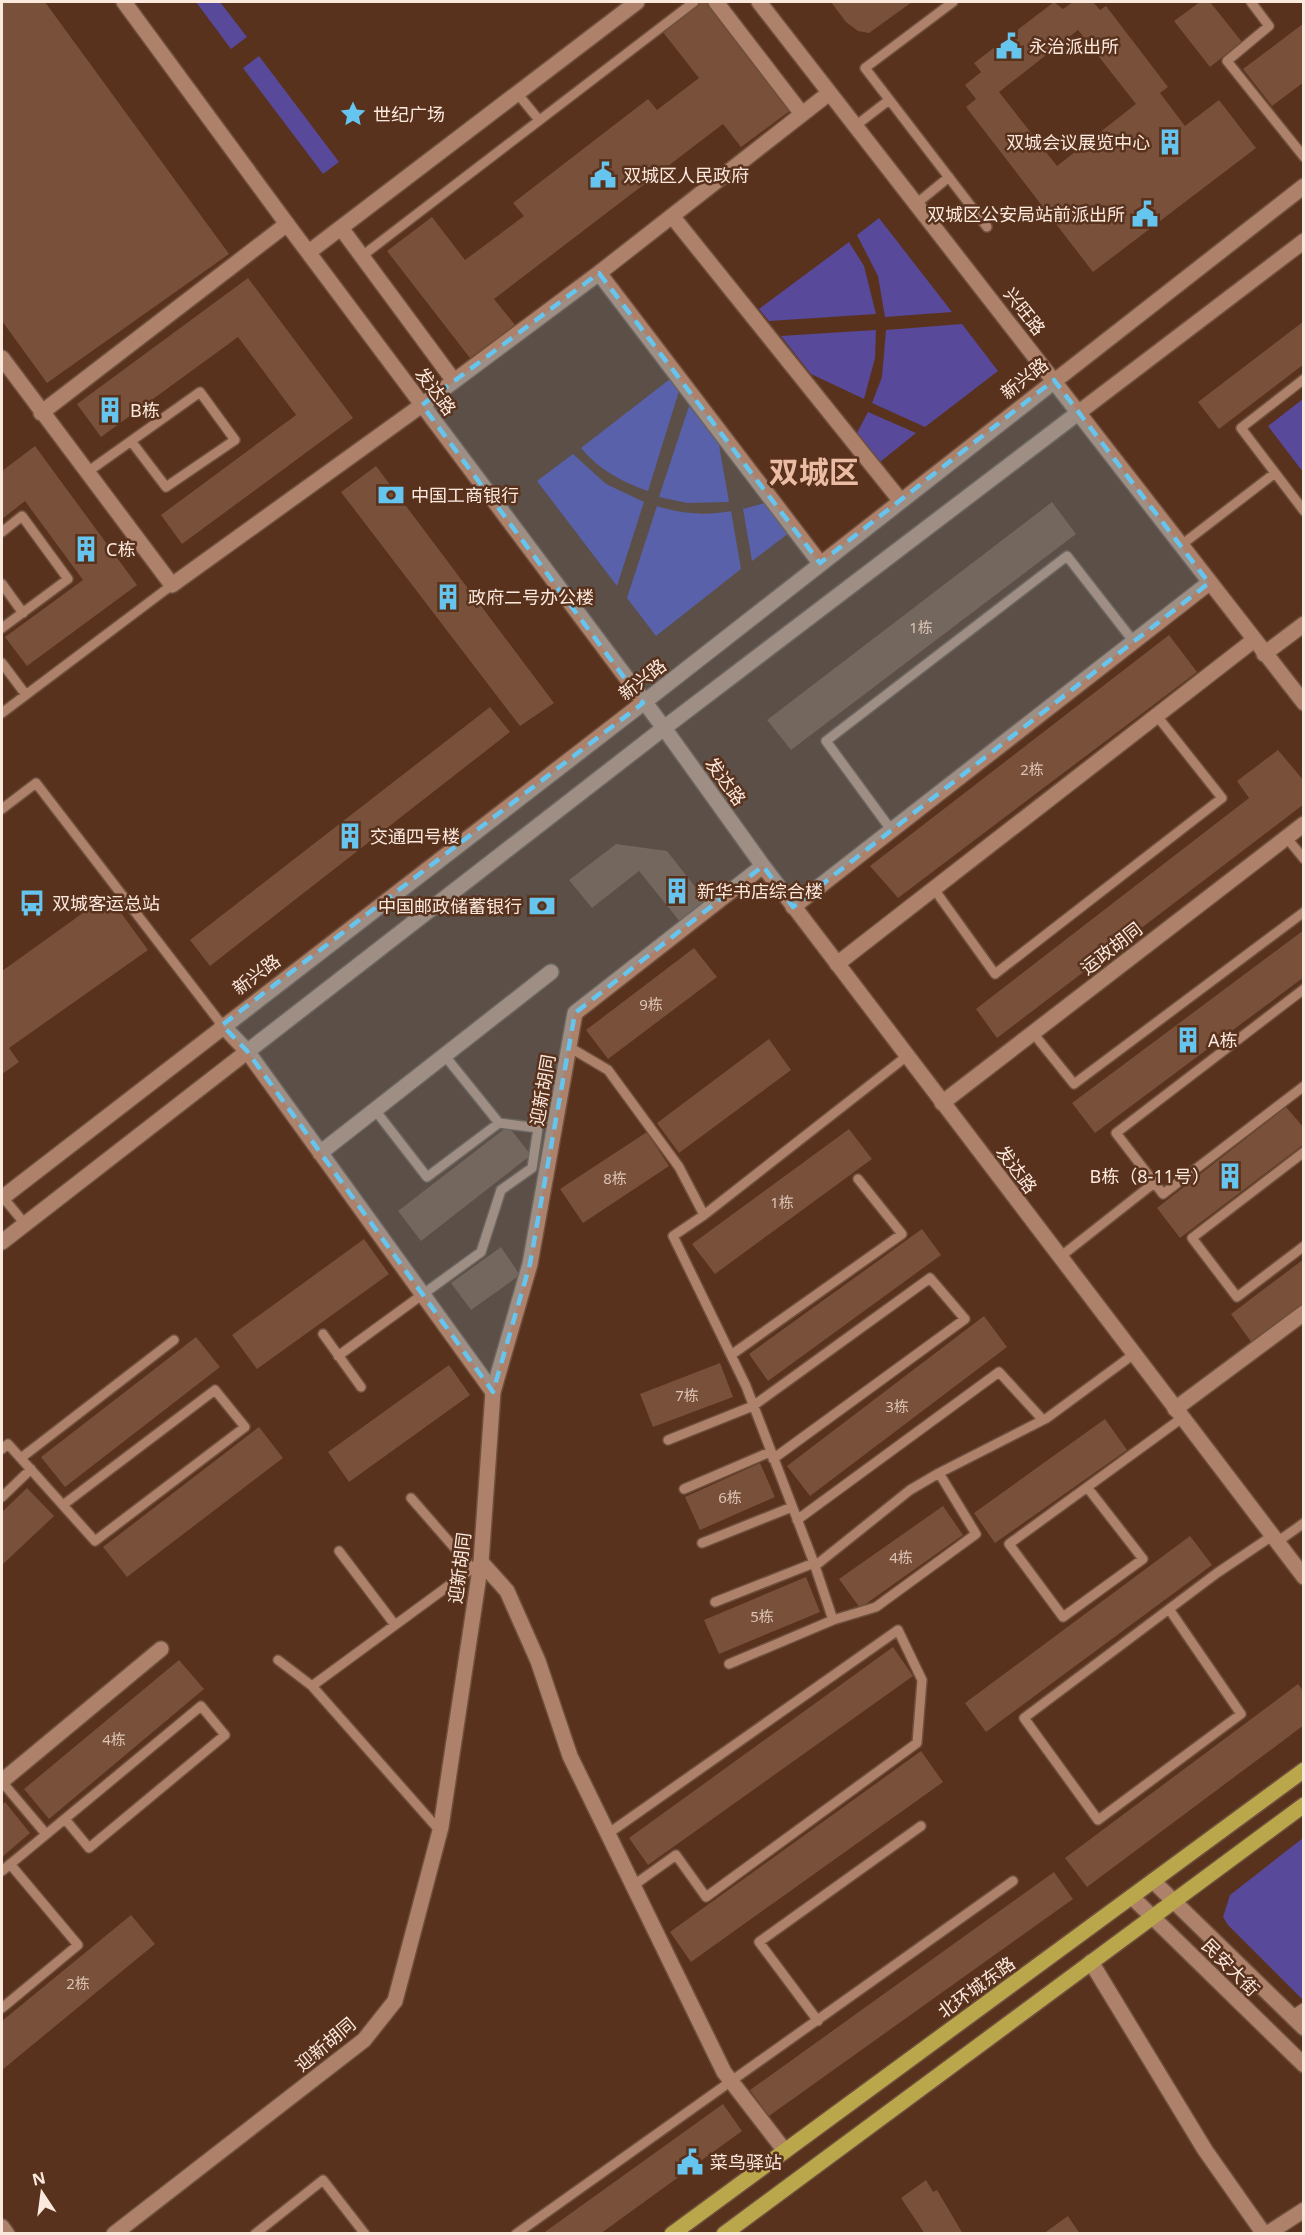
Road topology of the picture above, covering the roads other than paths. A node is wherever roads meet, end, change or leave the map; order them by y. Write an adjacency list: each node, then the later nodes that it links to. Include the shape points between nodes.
1 (124, 2): 19 (street, 发达路)
2 (637, 2): 8 (street)
3 (694, 2): 12 (lane)
4 (716, 2): 11 (street)
5 (759, 2): 9 (street, 兴旺路)
6 (953, 2): 10 (lane, via 865,68)
7 (1251, 2): 14 (lane, via 1269,26 1227,61)
8 (517, 93): 12 (lane); 21 (street)
9 (828, 94): 11 (street); 13 (street, 兴旺路)
10 (889, 100): 13 (lane); 15 (lane)
11 (802, 114): 18 (street)
12 (538, 120): 24 (lane)
13 (854, 127): 17 (street, 兴旺路)
14 (1304, 157)
15 (949, 177): 17 (lane); 20 (lane)
16 (1304, 186): 28 (street, 新兴路)
17 (916, 204): 28 (street, 兴旺路)
18 (672, 216): 25 (street); 36 (street)
19 (286, 224): 23 (street, 发达路); 32 (street)
20 (987, 227)
21 (341, 228): 23 (street); 24 (street)
22 (1304, 241): 31 (street)
23 (309, 252): 30 (street, 发达路)
24 (362, 256): 29 (street)
25 (599, 273): 29 (street); 40 (street)
26 (4, 365): 32 (street)
27 (1304, 379): 35 (lane, via 1241,428)
28 (1054, 380): 31 (street, 兴旺路); 36 (street, 新兴路)
29 (454, 381): 30 (street)
30 (422, 405): 43 (street); 52 (street, 发达路)
31 (1078, 411): 39 (street, 兴旺路); 56 (street)
32 (41, 413): 34 (street)
33 (131, 441): 33 (lane, via 200,392 235,440 166,488); 34 (lane)
34 (86, 472): 43 (street)
35 (1275, 473): 37 (lane); 39 (lane)
36 (900, 500): 40 (street, 新兴路)
37 (1304, 511)
38 (2, 532): 44 (lane, via 22,516 68,579)
39 (1180, 546): 41 (street, 兴旺路)
40 (820, 563): 52 (street, 新兴路)
41 (1209, 583): 47 (street, 兴旺路); 48 (street)
42 (2, 584): 44 (lane)
43 (172, 585): 51 (lane)
44 (23, 613): 46 (lane)
45 (1304, 624): 49 (street)
46 (2, 628)
47 (1254, 640): 49 (street, 兴旺路); 55 (street)
48 (1134, 642): 59 (street); 59 (lane, via 1067,556 826,741)
49 (1264, 654): 53 (street, 兴旺路)
50 (2, 663): 51 (lane)
51 (26, 695): 54 (lane)
52 (643, 703): 56 (street, 发达路); 69 (street, 新兴路)
53 (1304, 703)
54 (2, 713)
55 (1157, 716): 63 (street); 63 (lane, via 1221,798 995,974)
56 (664, 728): 62 (street, 发达路); 72 (street)
57 (2, 809): 69 (lane, via 36,783)
58 (1304, 824): 60 (street, 运政胡同)
59 (891, 831): 64 (street)
60 (1286, 837): 61 (lane); 70 (street, 运政胡同)
61 (1304, 859)
62 (763, 866): 64 (street, 发达路); 71 (street, 迎新胡同, via 575,1013)
63 (934, 889): 66 (street)
64 (794, 907): 66 (street, 发达路)
65 (1304, 912): 70 (lane, via 1074,1084)
66 (837, 964): 74 (street, 发达路)
67 (551, 972): 73 (street)
68 (1304, 989): 84 (lane, via 1116,1133)
69 (222, 1026): 72 (street); 85 (street, 新兴路)
70 (1033, 1033): 77 (street, 运政胡同)
71 (569, 1047): 82 (street, 迎新胡同); 86 (lane, via 608,1070 679,1167)
72 (247, 1051): 81 (street); 87 (street)
73 (445, 1056): 78 (street); 79 (lane)
74 (907, 1056): 77 (street, 发达路); 86 (lane)
75 (1300, 1089): 76 (lane); 84 (lane, via 1162,1194)
76 (1304, 1100)
77 (942, 1102): 90 (street, 发达路)
78 (375, 1110): 79 (lane, via 427,1177); 81 (street)
79 (499, 1123): 82 (lane, via 538,1128)
80 (1304, 1152): 89 (lane, via 1192,1238 1237,1297)
81 (320, 1153): 91 (street)
82 (539, 1170): 91 (lane, via 501,1190 481,1252); 99 (street, 迎新胡同, via 530,1264)
83 (858, 1179): 96 (lane, via 902,1234)
84 (1154, 1183): 90 (lane)
85 (2, 1197): 87 (lane)
86 (704, 1215): 96 (lane, via 673,1236)
87 (25, 1224): 88 (street)
88 (2, 1242)
89 (1304, 1246)
90 (1060, 1257): 95 (street, 发达路)
91 (423, 1295): 97 (lane); 99 (street)
92 (1304, 1313): 101 (street)
93 (323, 1334): 97 (lane)
94 (174, 1340): 106 (lane)
95 (1134, 1354): 101 (street, 发达路); 102 (lane)
96 (731, 1355): 100 (lane)
97 (338, 1356): 98 (lane)
98 (361, 1387)
99 (493, 1392): 121 (street, 迎新胡同)
100 (753, 1406): 103 (lane); 105 (lane); 105 (lane, via 930,1278 965,1319)
101 (1179, 1413): 109 (lane); 117 (street, 发达路)
102 (1043, 1420): 108 (lane); 115 (lane, via 999,1372)
103 (668, 1440)
104 (2, 1449): 106 (lane, via 8,1444)
105 (772, 1456): 110 (lane); 114 (lane)
106 (21, 1458): 107 (lane)
107 (31, 1469): 111 (lane); 113 (lane)
108 (939, 1473): 120 (lane, via 910,1490); 125 (lane, via 976,1534 876,1607)
109 (1087, 1487): 109 (lane, via 1009,1544 1063,1617 1143,1560)
110 (684, 1488)
111 (2, 1497)
112 (411, 1498): 121 (lane)
113 (63, 1505): 113 (lane, via 95,1541 245,1427 215,1390)
114 (792, 1507): 115 (lane); 118 (lane)
115 (797, 1521): 120 (lane)
116 (1304, 1523): 117 (lane)
117 (1274, 1539): 122 (street, 发达路); 124 (lane, via 1217,1573)
118 (702, 1543)
119 (339, 1551): 126 (lane)
120 (815, 1564): 123 (lane); 125 (lane)
121 (477, 1565): 126 (lane); 136 (street, 迎新胡同); 137 (street, via 507,1591 538,1661 570,1756)
122 (1304, 1577)
123 (715, 1602)
124 (1168, 1609): 124 (lane, via 1024,1718 1098,1820 1241,1714)
125 (833, 1620): 129 (lane)
126 (395, 1624): 130 (lane)
127 (161, 1649): 132 (street)
128 (278, 1660): 130 (lane)
129 (729, 1665)
130 (312, 1686): 136 (lane)
131 (1304, 1770): 142 (main road, 北环城东路)
132 (2, 1782): 138 (lane)
133 (1304, 1805): 145 (main road)
134 (65, 1819): 134 (lane, via 201,1706 225,1735 89,1848); 138 (lane)
135 (921, 1826): 150 (lane, via 759,1942)
136 (440, 1831): 157 (street, 迎新胡同, via 395,2001 364,2040)
137 (609, 1833): 143 (street); 143 (lane, via 898,1630 922,1680 917,1743 706,1897 676,1855)
138 (46, 1834): 139 (lane)
139 (10, 1864): 140 (lane); 148 (lane, via 78,1945)
140 (2, 1871)
141 (1013, 1881): 150 (lane)
142 (1153, 1881): 144 (main road, 北环城东路); 145 (street, 民安大街)
143 (634, 1885): 152 (street)
144 (1132, 1897): 146 (street, 民安大街); 153 (main road, 北环城东路)
145 (1174, 1901): 146 (main road); 149 (street, 民安大街)
146 (1152, 1917): 147 (main road); 151 (street, 民安大街)
147 (1090, 1962): 162 (main road); 163 (street, via 1205,2150)
148 (2, 2008)
149 (1300, 2019)
150 (818, 2020): 152 (lane)
151 (1304, 2065)
152 (732, 2082): 153 (street); 160 (lane)
153 (785, 2151): 161 (main road, 北环城东路)
154 (1304, 2210): 163 (street)
155 (2, 2227): 156 (street)
156 (7, 2234)
157 (114, 2234)
158 (255, 2234): 159 (lane, via 323,2180)
159 (364, 2234)
160 (516, 2234)
161 (672, 2234)
162 (724, 2234)
163 (1266, 2234)

